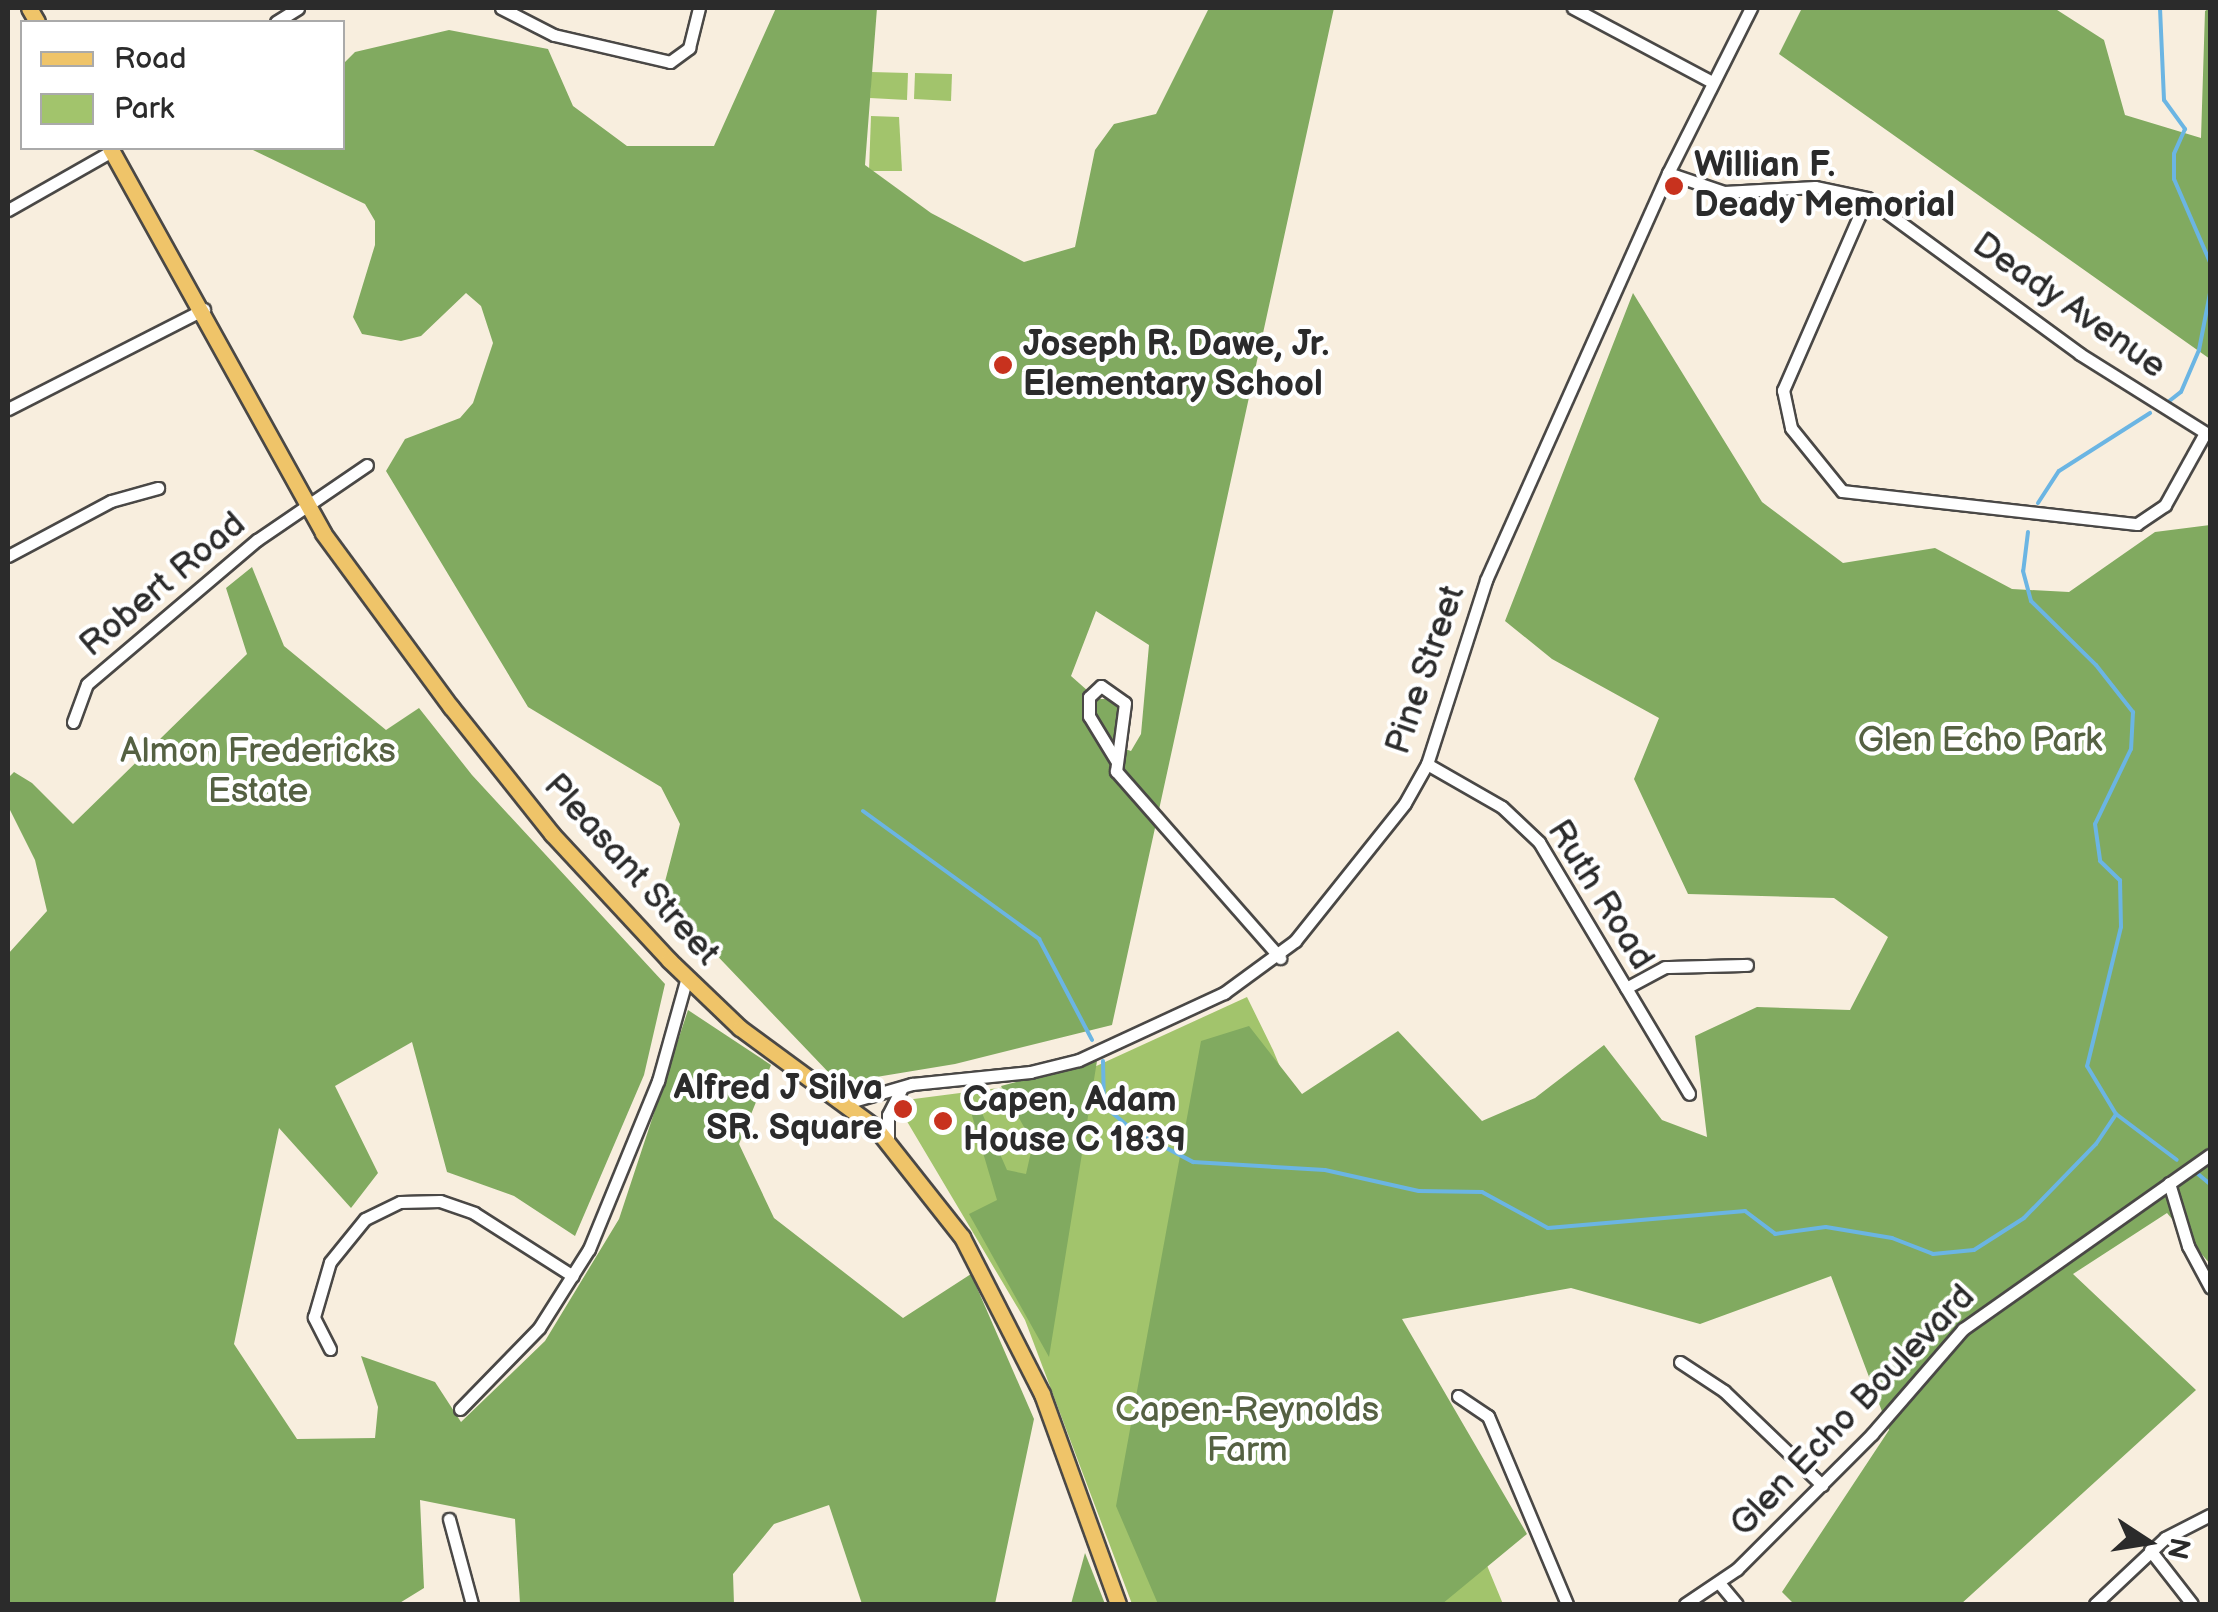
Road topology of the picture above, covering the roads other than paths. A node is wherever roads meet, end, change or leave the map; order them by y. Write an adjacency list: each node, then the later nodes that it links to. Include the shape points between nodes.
1 (501, 8): 2 (street, via 554,35 670,62 688,48)
2 (699, 8)
3 (1573, 8): 5 (street)
4 (1751, 8): 5 (street, Pine Street)
5 (1712, 82): 8 (street, Pine Street)
6 (109, 150): 10 (street)
7 (112, 150): 11 (main road, Pleasant Street)
8 (1668, 172): 9 (street, Deady Avenue, via 1724,192 1815,187); 20 (street, Pine Street, via 1486,580)
9 (1867, 198): 13 (street, Deady Avenue, via 2080,354); 13 (street, via 1783,390 1791,428 1838,487 1866,498 2137,524 2165,505)
10 (8, 210)
11 (204, 309): 12 (street); 16 (main road, Pleasant Street)
12 (8, 409)
13 (2208, 434)
14 (367, 466): 16 (street, Robert Road)
15 (158, 488): 17 (street, via 111,501)
16 (308, 506): 18 (street, Robert Road, via 257,540 86,684); 23 (main road, Pleasant Street, via 356,584 552,834)
17 (8, 556)
18 (73, 722)
19 (1116, 762): 19 (street, via 1089,716 1089,696 1100,686 1126,703); 21 (street, via 1152,817)
20 (1427, 764): 21 (street, Pine Street, via 1405,803); 24 (street, Ruth Road, via 1519,820)
21 (1280, 958): 25 (street, Pine Street, via 1224,992 1057,1067)
22 (1747, 965): 24 (street, via 1675,965)
23 (687, 977): 27 (main road, Pleasant Street, via 740,1028); 31 (street, via 658,1081)
24 (1626, 988): 26 (street, Ruth Road)
25 (902, 1087): 27 (street, Pine Street); 28 (street, via 888,1115)
26 (1689, 1094)
27 (846, 1102): 28 (main road, Pleasant Street)
28 (888, 1142): 43 (main road, Pleasant Street, via 962,1238 1024,1354)
29 (2210, 1154): 30 (street, Glen Echo Boulevard)
30 (2169, 1183): 32 (street, via 2188,1246); 37 (street, Glen Echo Boulevard, via 1963,1329)
31 (573, 1276): 33 (street, via 474,1213 435,1201 400,1202 356,1227 324,1275 314,1317); 36 (street, via 539,1328)
32 (2210, 1287)
33 (330, 1349)
34 (1680, 1362): 37 (street, via 1724,1391)
35 (1458, 1396): 44 (street, via 1488,1416)
36 (460, 1409)
37 (1822, 1484): 41 (street, Glen Echo Boulevard)
38 (2210, 1515): 40 (street)
39 (449, 1519): 42 (street)
40 (2150, 1550): 47 (street); 48 (street)
41 (1720, 1584): 45 (street, Glen Echo Boulevard); 46 (street)
42 (472, 1604)
43 (1118, 1604)
44 (1567, 1604)
45 (1685, 1604)
46 (1737, 1604)
47 (2095, 1604)
48 (2192, 1604)

